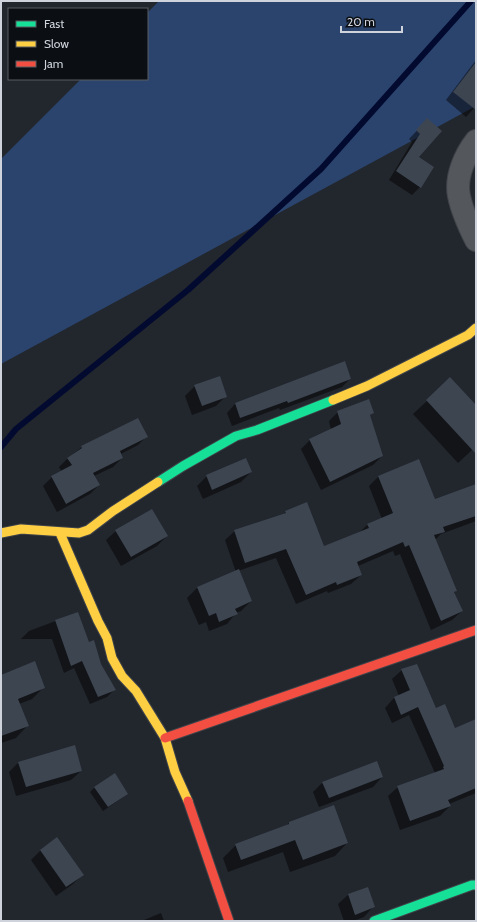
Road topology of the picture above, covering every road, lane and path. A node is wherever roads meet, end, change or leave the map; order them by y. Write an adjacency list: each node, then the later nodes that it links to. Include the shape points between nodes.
1 (476, 141): 2 (street, via 468,152 459,178 459,196)
2 (476, 240)
3 (476, 328): 5 (street, via 468,335 367,386 236,436 183,466 88,530 79,533)
4 (1, 533): 5 (street, via 21,529)
5 (60, 533): 7 (street, via 107,638 112,658)
6 (476, 630): 7 (street)
7 (165, 738): 9 (street)
8 (476, 885): 10 (street)
9 (229, 921)
10 (374, 921)

